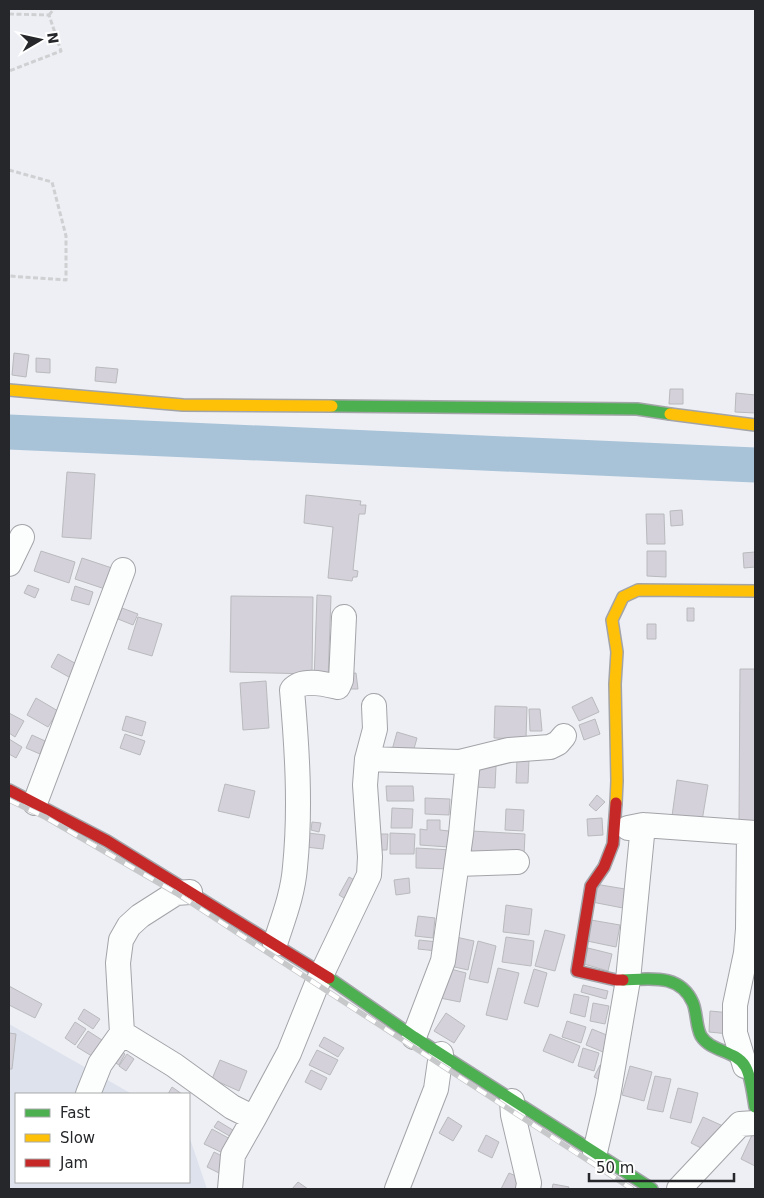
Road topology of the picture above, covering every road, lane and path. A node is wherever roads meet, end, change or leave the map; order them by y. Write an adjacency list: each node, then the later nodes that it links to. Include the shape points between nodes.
1 (54, 9): 3 (path)
2 (9, 14): 3 (path)
3 (49, 15): 4 (path, via 61,50)
4 (9, 71)
5 (9, 170): 6 (path, via 52,182 66,236 66,280)
6 (9, 276)
7 (9, 390): 8 (street, via 184,405 636,409)
8 (755, 425)
9 (22, 537): 10 (street)
10 (9, 564)
11 (123, 570): 19 (street)
12 (755, 591): 21 (street, via 638,590 623,597 612,620 617,652)
13 (344, 617): 26 (street, via 338,687 322,683 299,684 292,690 298,798 295,867 289,904)
14 (374, 706): 16 (street, via 375,729)
15 (564, 736): 17 (street, via 550,747 510,750)
16 (367, 759): 17 (street); 27 (street, via 369,875)
17 (468, 761): 24 (street)
18 (9, 790): 19 (street)
19 (35, 803): 25 (street, via 107,841)
20 (643, 825): 21 (street); 22 (street); 28 (street)
21 (614, 831): 28 (street, via 613,844 604,867 592,886 577,971)
22 (752, 833): 32 (street, via 748,937 734,1005 735,1034)
23 (517, 862): 24 (street)
24 (457, 864): 30 (street, via 443,961)
25 (190, 892): 26 (street); 29 (street, via 176,893 140,916 121,940 118,963)
26 (275, 944): 27 (street)
27 (323, 973): 30 (street); 36 (street, via 289,1053)
28 (628, 980): 32 (street, via 662,978 684,988 693,1002 701,1036); 38 (street)
29 (122, 1033): 33 (street, via 100,1064); 36 (street, via 232,1107)
30 (414, 1037): 31 (street)
31 (441, 1054): 34 (street); 41 (street, via 436,1089)
32 (745, 1066): 35 (street)
33 (88, 1093)
34 (512, 1101): 38 (street); 42 (street)
35 (755, 1107)
36 (254, 1118): 40 (street, via 233,1155)
37 (755, 1123): 39 (street, via 740,1124)
38 (595, 1152): 43 (street)
39 (683, 1188)
40 (230, 1189)
41 (397, 1189)
42 (528, 1189)
43 (652, 1189)

